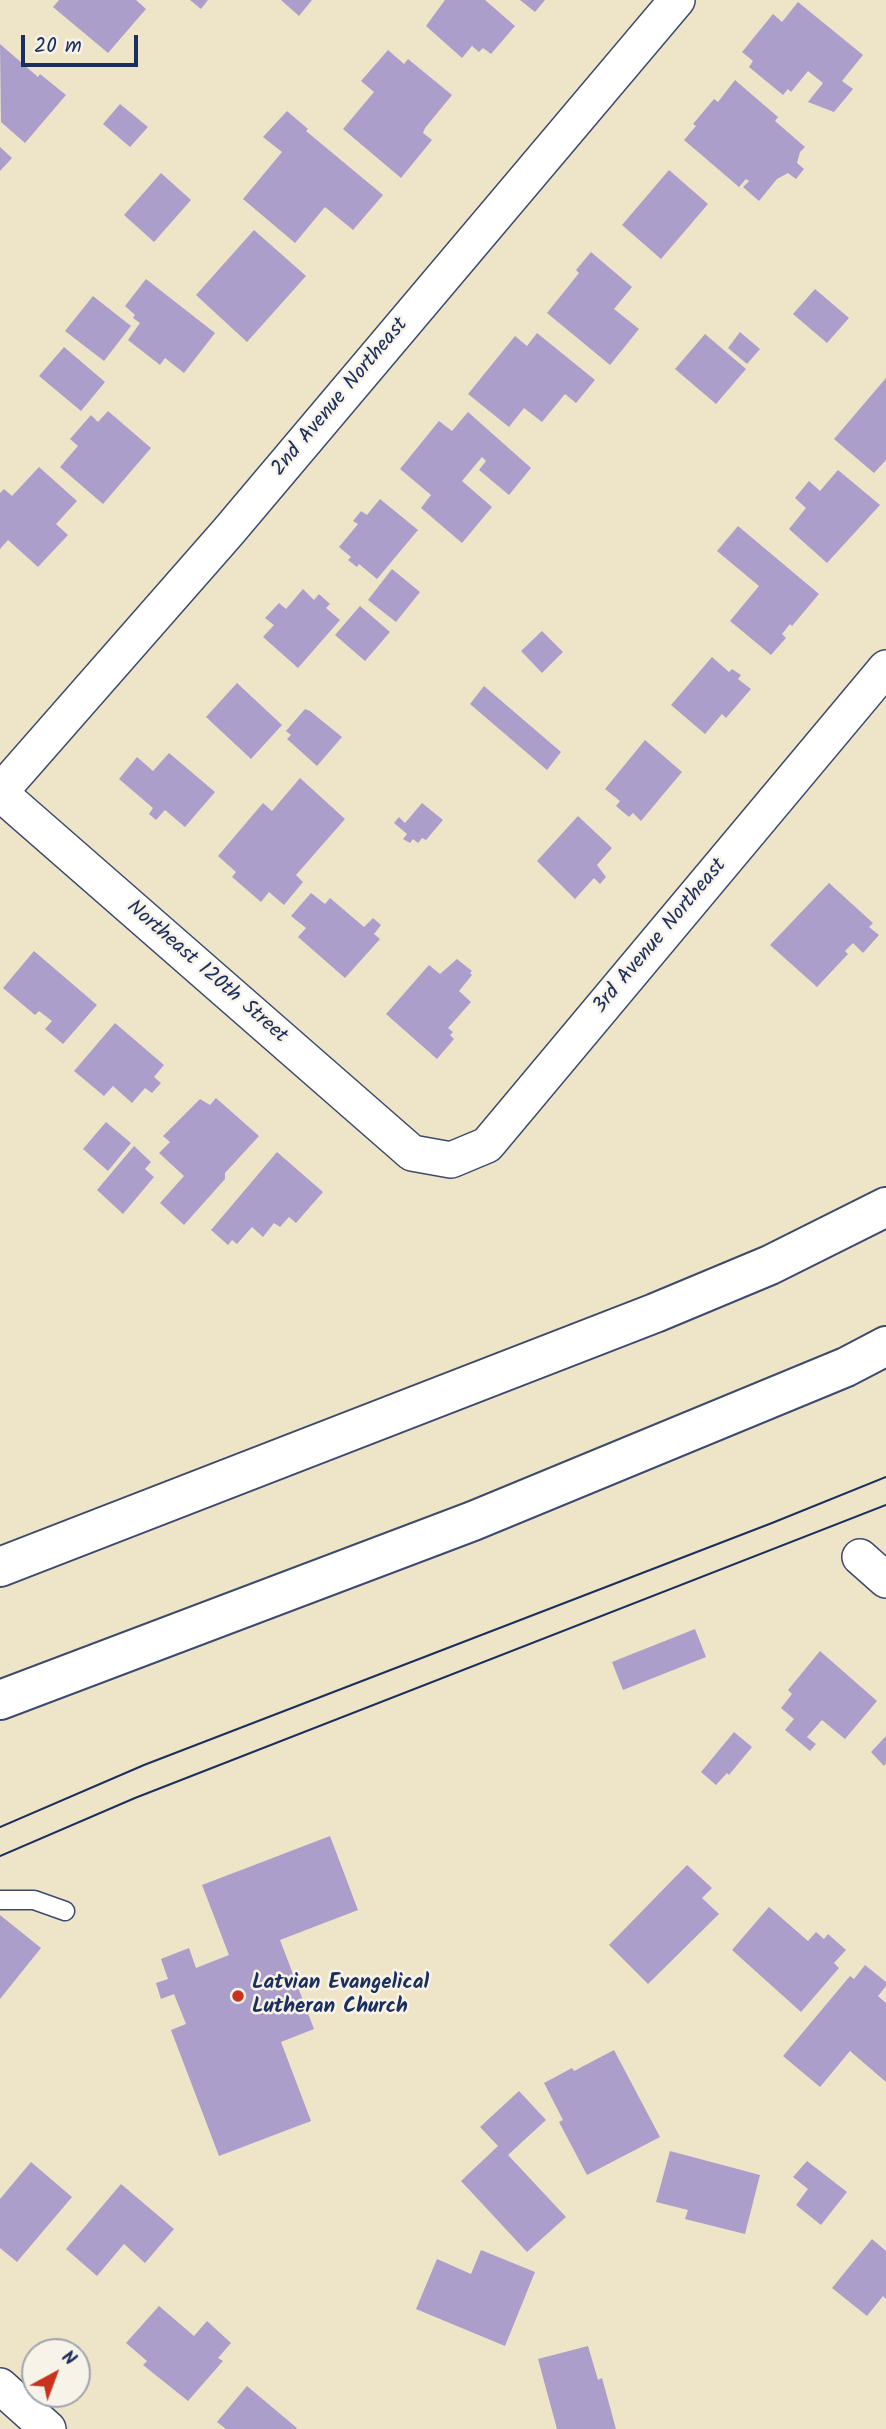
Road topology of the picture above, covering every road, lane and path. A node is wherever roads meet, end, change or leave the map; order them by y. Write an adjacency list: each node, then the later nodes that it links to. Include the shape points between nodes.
1 (677, 0): 3 (street, 2nd Avenue Northeast)
2 (886, 668): 4 (street, 3rd Avenue Northeast, via 487,1144 451,1160)
3 (0, 793): 4 (street, Northeast 120th Street)
4 (412, 1153)
5 (886, 1207): 8 (highway, via 771,1265 655,1313)
6 (886, 1346): 10 (highway, via 846,1367 474,1521)
7 (860, 1557): 9 (street)
8 (0, 1567)
9 (886, 1580)
10 (0, 1700)
11 (0, 1900): 12 (lane, via 34,1900)
12 (65, 1910)
13 (0, 2386): 14 (street)
14 (48, 2429)

